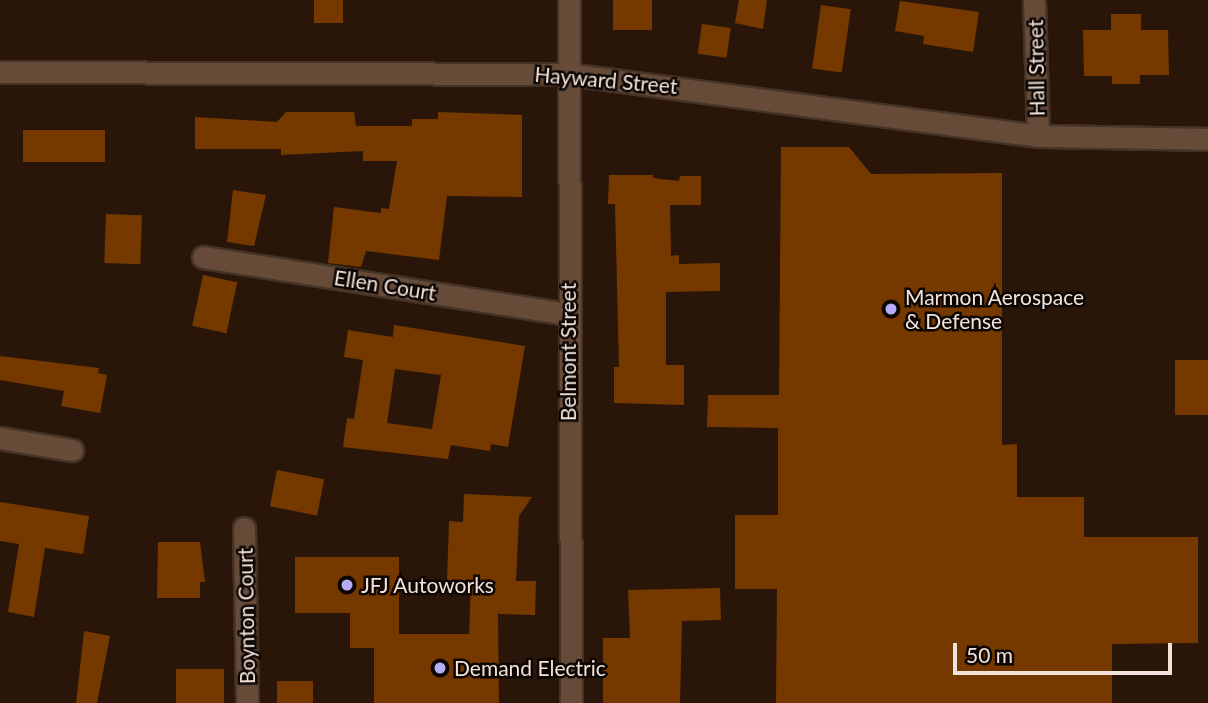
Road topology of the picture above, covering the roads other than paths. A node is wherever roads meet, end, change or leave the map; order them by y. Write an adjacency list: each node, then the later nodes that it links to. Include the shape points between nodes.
1 (569, 0): 4 (street, Belmont Street)
2 (1034, 0): 5 (street, Hall Street)
3 (0, 72): 4 (street, Hayward Street)
4 (568, 74): 5 (street, Hayward Street); 8 (street, Belmont Street)
5 (1038, 136): 6 (street, Hayward Street)
6 (1208, 139)
7 (203, 257): 8 (street, Ellen Court)
8 (568, 314): 13 (street, Belmont Street)
9 (0, 438): 10 (street)
10 (72, 450)
11 (244, 528): 12 (street, Boynton Court)
12 (247, 703)
13 (571, 703)

